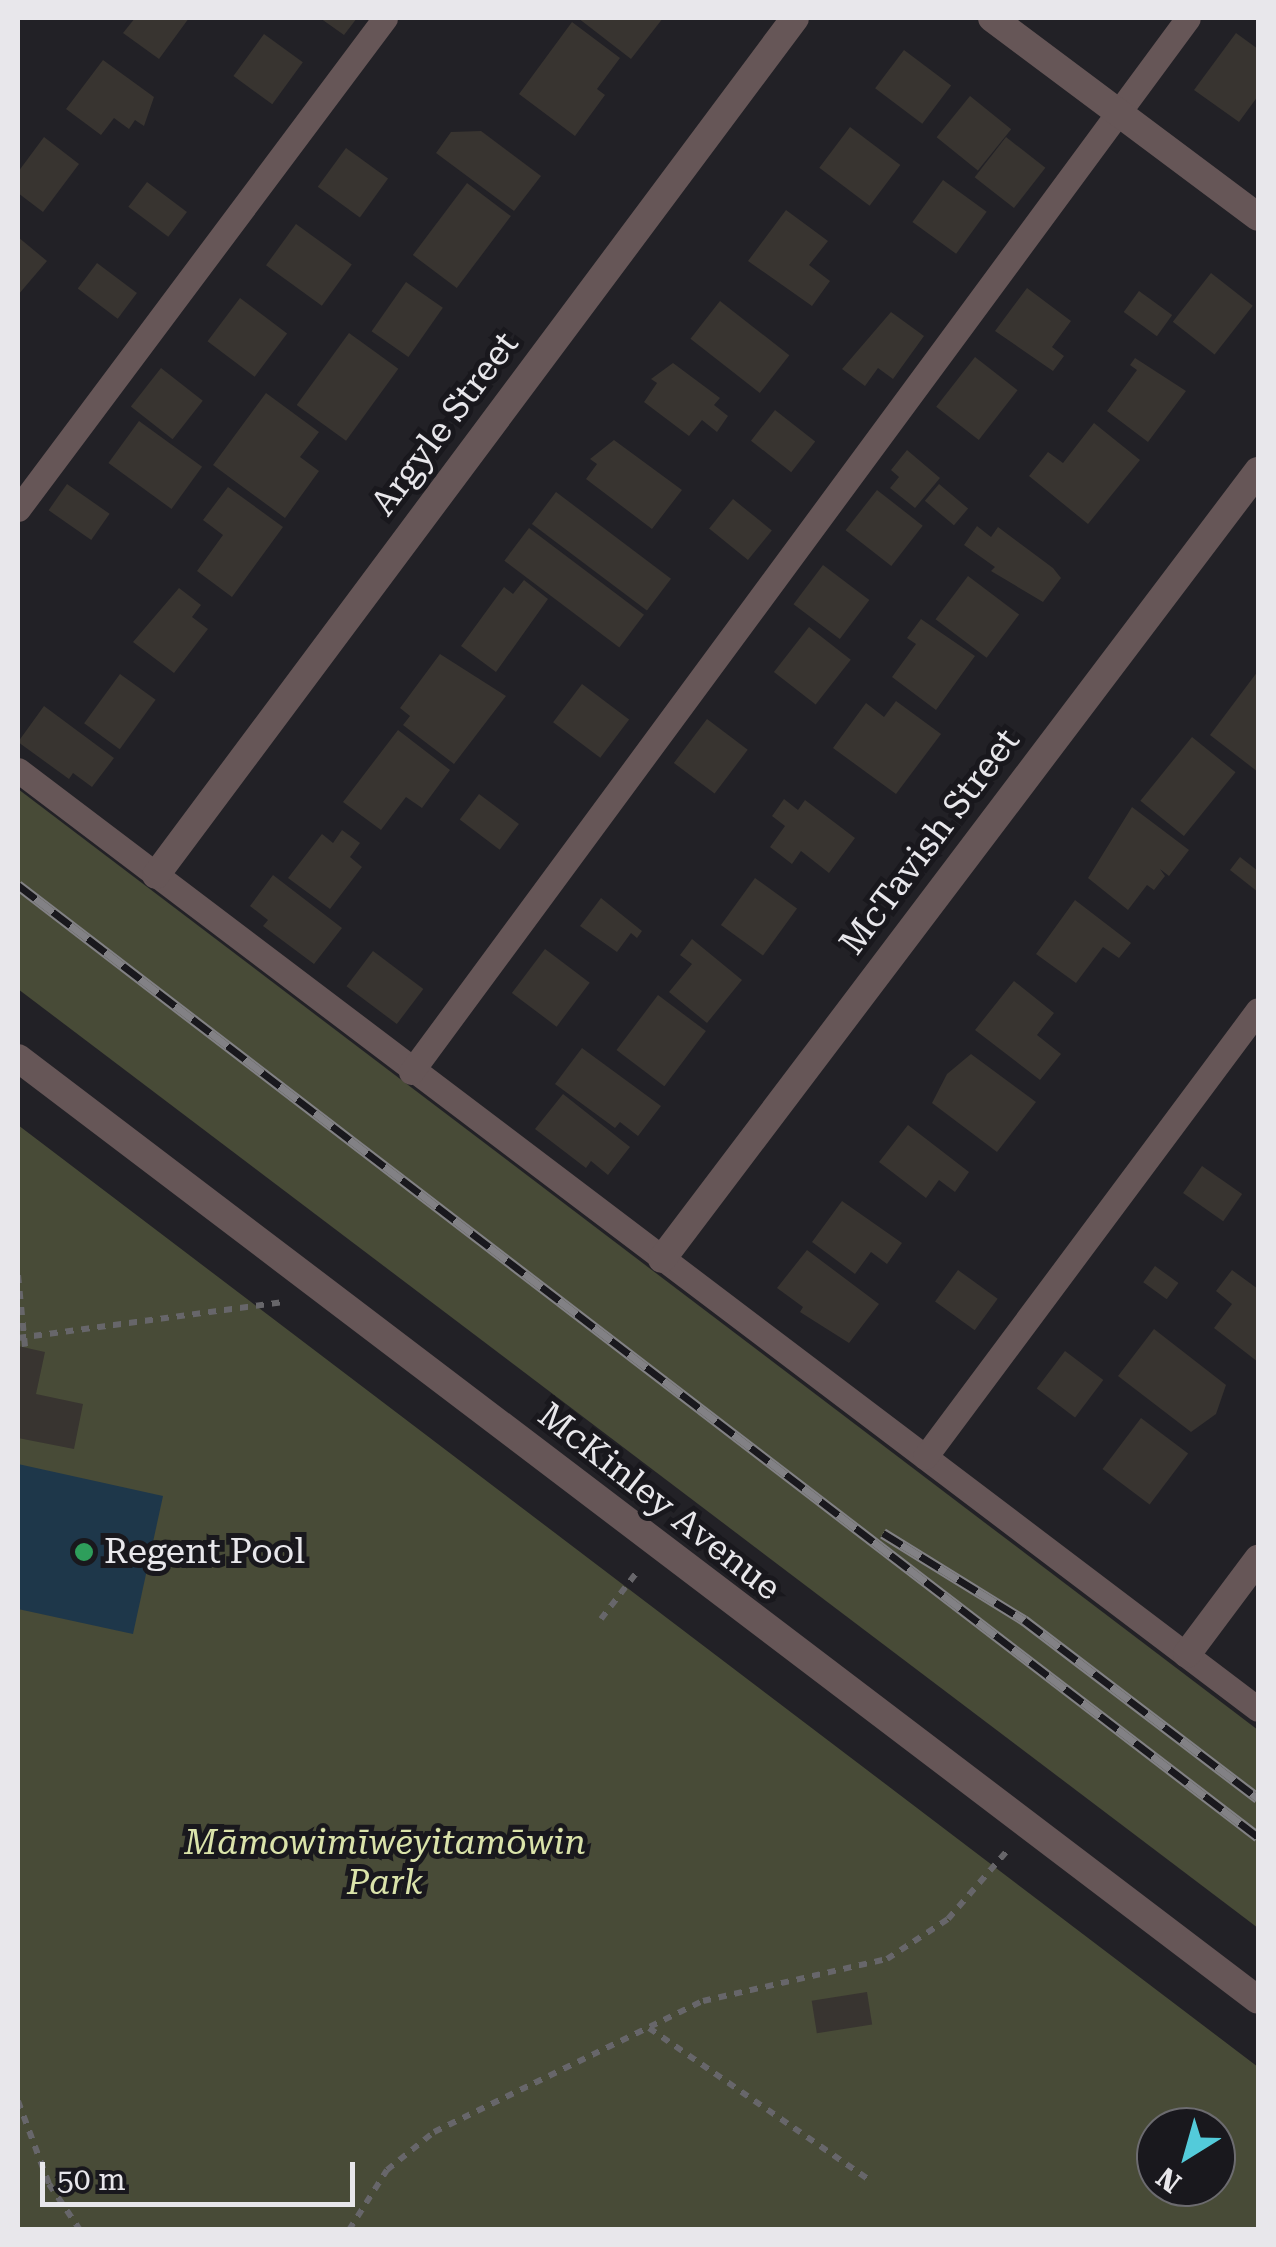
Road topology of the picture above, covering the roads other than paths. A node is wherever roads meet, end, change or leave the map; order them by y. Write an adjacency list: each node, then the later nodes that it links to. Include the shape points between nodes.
1 (385, 18): 8 (lane)
2 (794, 18): 10 (street, Argyle Street)
3 (992, 18): 5 (street)
4 (1188, 18): 5 (lane)
5 (1117, 110): 6 (street); 13 (lane)
6 (1258, 218)
7 (1258, 471): 14 (street, McTavish Street)
8 (18, 509)
9 (18, 770): 10 (lane)
10 (156, 876): 13 (lane)
11 (1258, 1010): 15 (lane)
12 (18, 1058): 19 (street, McKinley Avenue)
13 (411, 1072): 14 (lane)
14 (662, 1259): 15 (lane)
15 (925, 1457): 17 (lane)
16 (1258, 1559): 17 (street)
17 (1187, 1654): 18 (lane)
18 (1258, 1709)
19 (1258, 2000)

